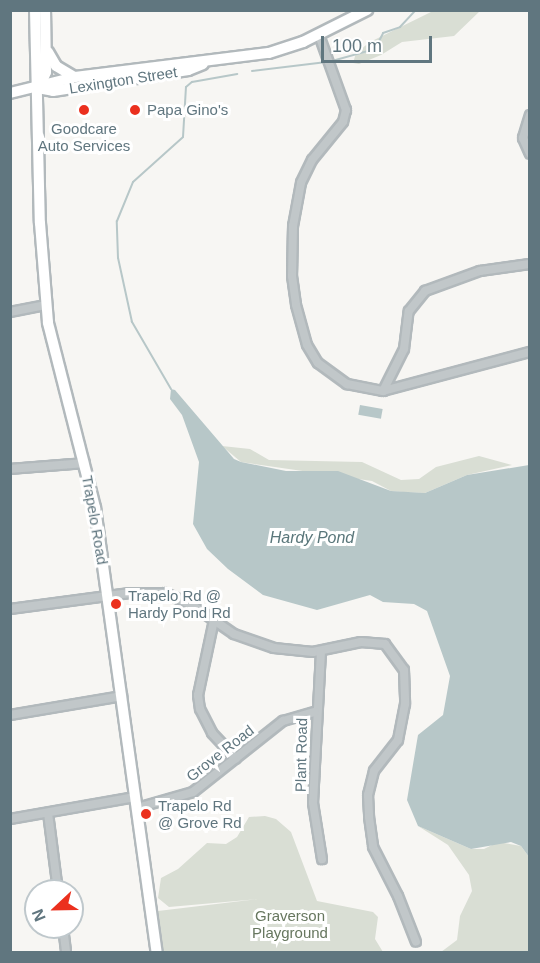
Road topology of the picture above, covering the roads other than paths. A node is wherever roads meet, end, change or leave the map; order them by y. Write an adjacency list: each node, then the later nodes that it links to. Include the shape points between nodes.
1 (35, 10): 8 (main road, Trapelo Road, via 34,73)
2 (45, 10): 5 (main road, Trapelo Road)
3 (367, 10): 4 (main road, Lexington Street)
4 (319, 35): 6 (main road, Lexington Street, via 269,52); 16 (street, via 346,110 343,122 312,160 296,203 291,257 296,305 307,345 318,363 348,384)
5 (45, 43): 7 (main road, via 54,64); 8 (main road, Trapelo Road, via 46,72)
6 (207, 63): 7 (main road, Lexington Street, via 187,62); 8 (main road, Lexington Street, via 188,70 53,91)
7 (75, 77): 8 (main road, Lexington Street)
8 (38, 88): 9 (main road, Lexington Street); 13 (main road, Trapelo Road, via 38,172)
9 (10, 93)
10 (530, 115): 11 (street, via 523,138)
11 (530, 154)
12 (530, 264): 16 (street, via 480,271 425,291 409,310 404,349)
13 (46, 305): 14 (street); 17 (main road, Trapelo Road, via 55,354)
14 (10, 312)
15 (530, 351): 16 (street)
16 (383, 391)
17 (85, 463): 18 (street); 19 (main road, Trapelo Road)
18 (10, 469)
19 (108, 596): 20 (street); 21 (street, via 165,593); 23 (main road, Trapelo Road)
20 (10, 609)
21 (214, 620): 22 (street, via 234,634 274,648); 26 (street, via 198,695 200,709 212,733)
22 (321, 651): 24 (street, Plant Road); 32 (street, via 376,641 392,651 404,670 405,704 398,740 374,771 368,795 374,848)
23 (122, 696): 25 (street); 27 (main road, Trapelo Road)
24 (315, 712): 26 (street, Grove Road, via 283,721); 30 (street, Plant Road, via 313,803)
25 (10, 715)
26 (236, 759): 27 (street, Grove Road, via 194,792)
27 (136, 803): 28 (street, Grove Road); 33 (main road, Trapelo Road)
28 (48, 813): 29 (street, Grove Road); 31 (street)
29 (10, 819)
30 (322, 859)
31 (56, 879)
32 (416, 942)
33 (156, 952)

